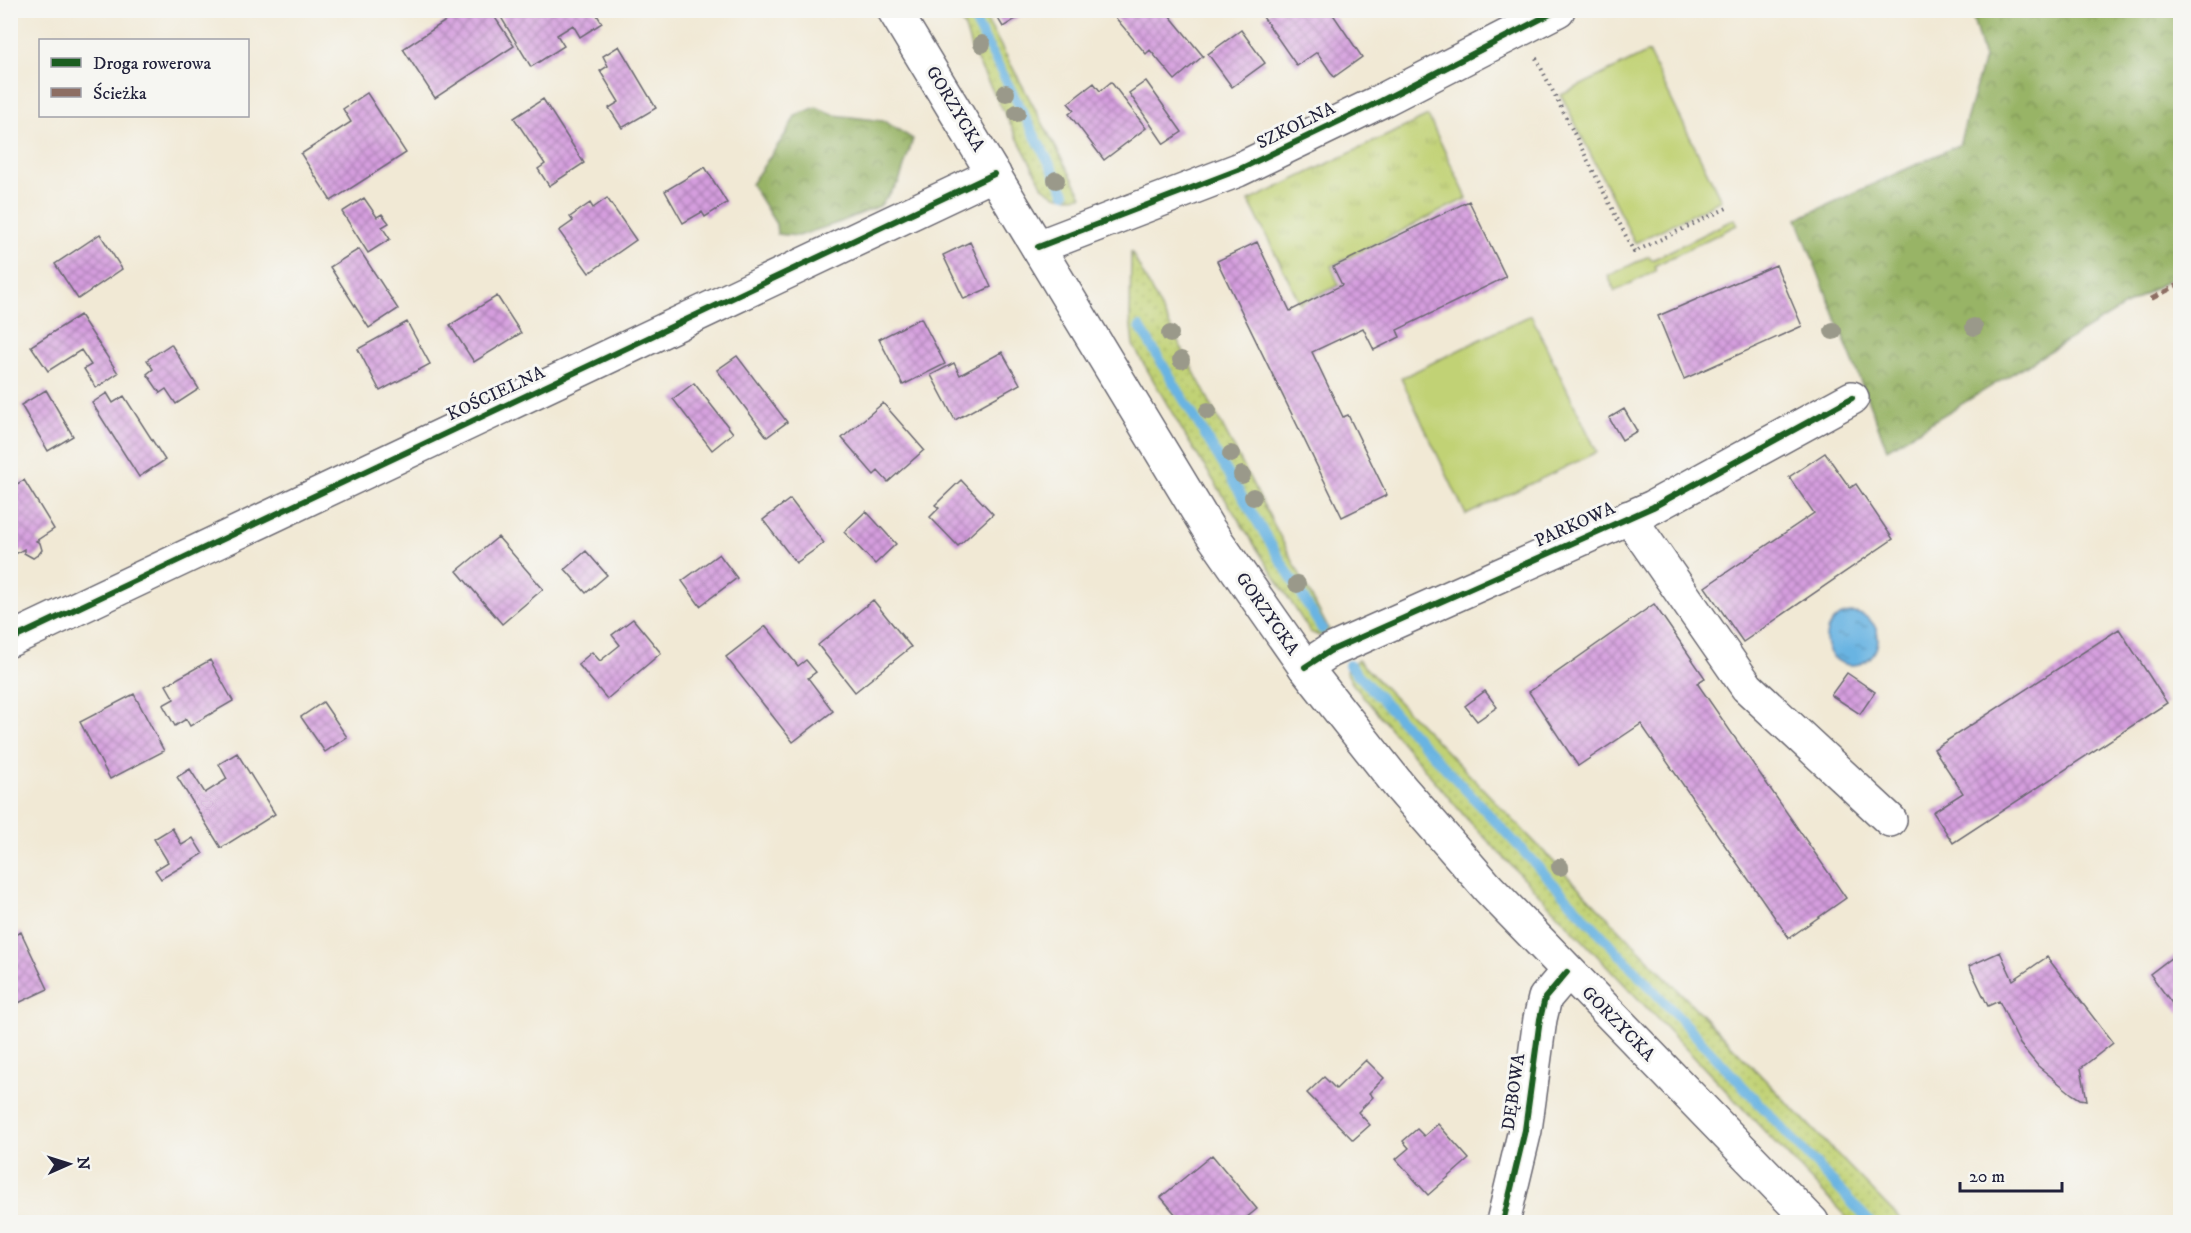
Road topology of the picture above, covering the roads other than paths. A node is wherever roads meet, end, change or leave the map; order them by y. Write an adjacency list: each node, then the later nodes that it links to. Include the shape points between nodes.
1 (894, 10): 4 (street, GORZYCKA)
2 (1558, 10): 3 (street, SZKOLNA)
3 (1523, 30): 5 (street, SZKOLNA, via 1239,170)
4 (994, 174): 5 (street, GORZYCKA); 8 (street, KOŚCIELNA)
5 (1038, 247): 9 (street, GORZYCKA, via 1209,530)
6 (1852, 398): 7 (street, PARKOWA)
7 (1629, 517): 9 (street, PARKOWA, via 1330,651); 10 (street, via 1747,687)
8 (10, 640)
9 (1305, 667): 11 (street, GORZYCKA, via 1429,822)
10 (1890, 820)
11 (1567, 972): 12 (street, DĘBOWA, via 1545,998 1525,1130); 13 (street, GORZYCKA)
12 (1503, 1222)
13 (1812, 1222)

